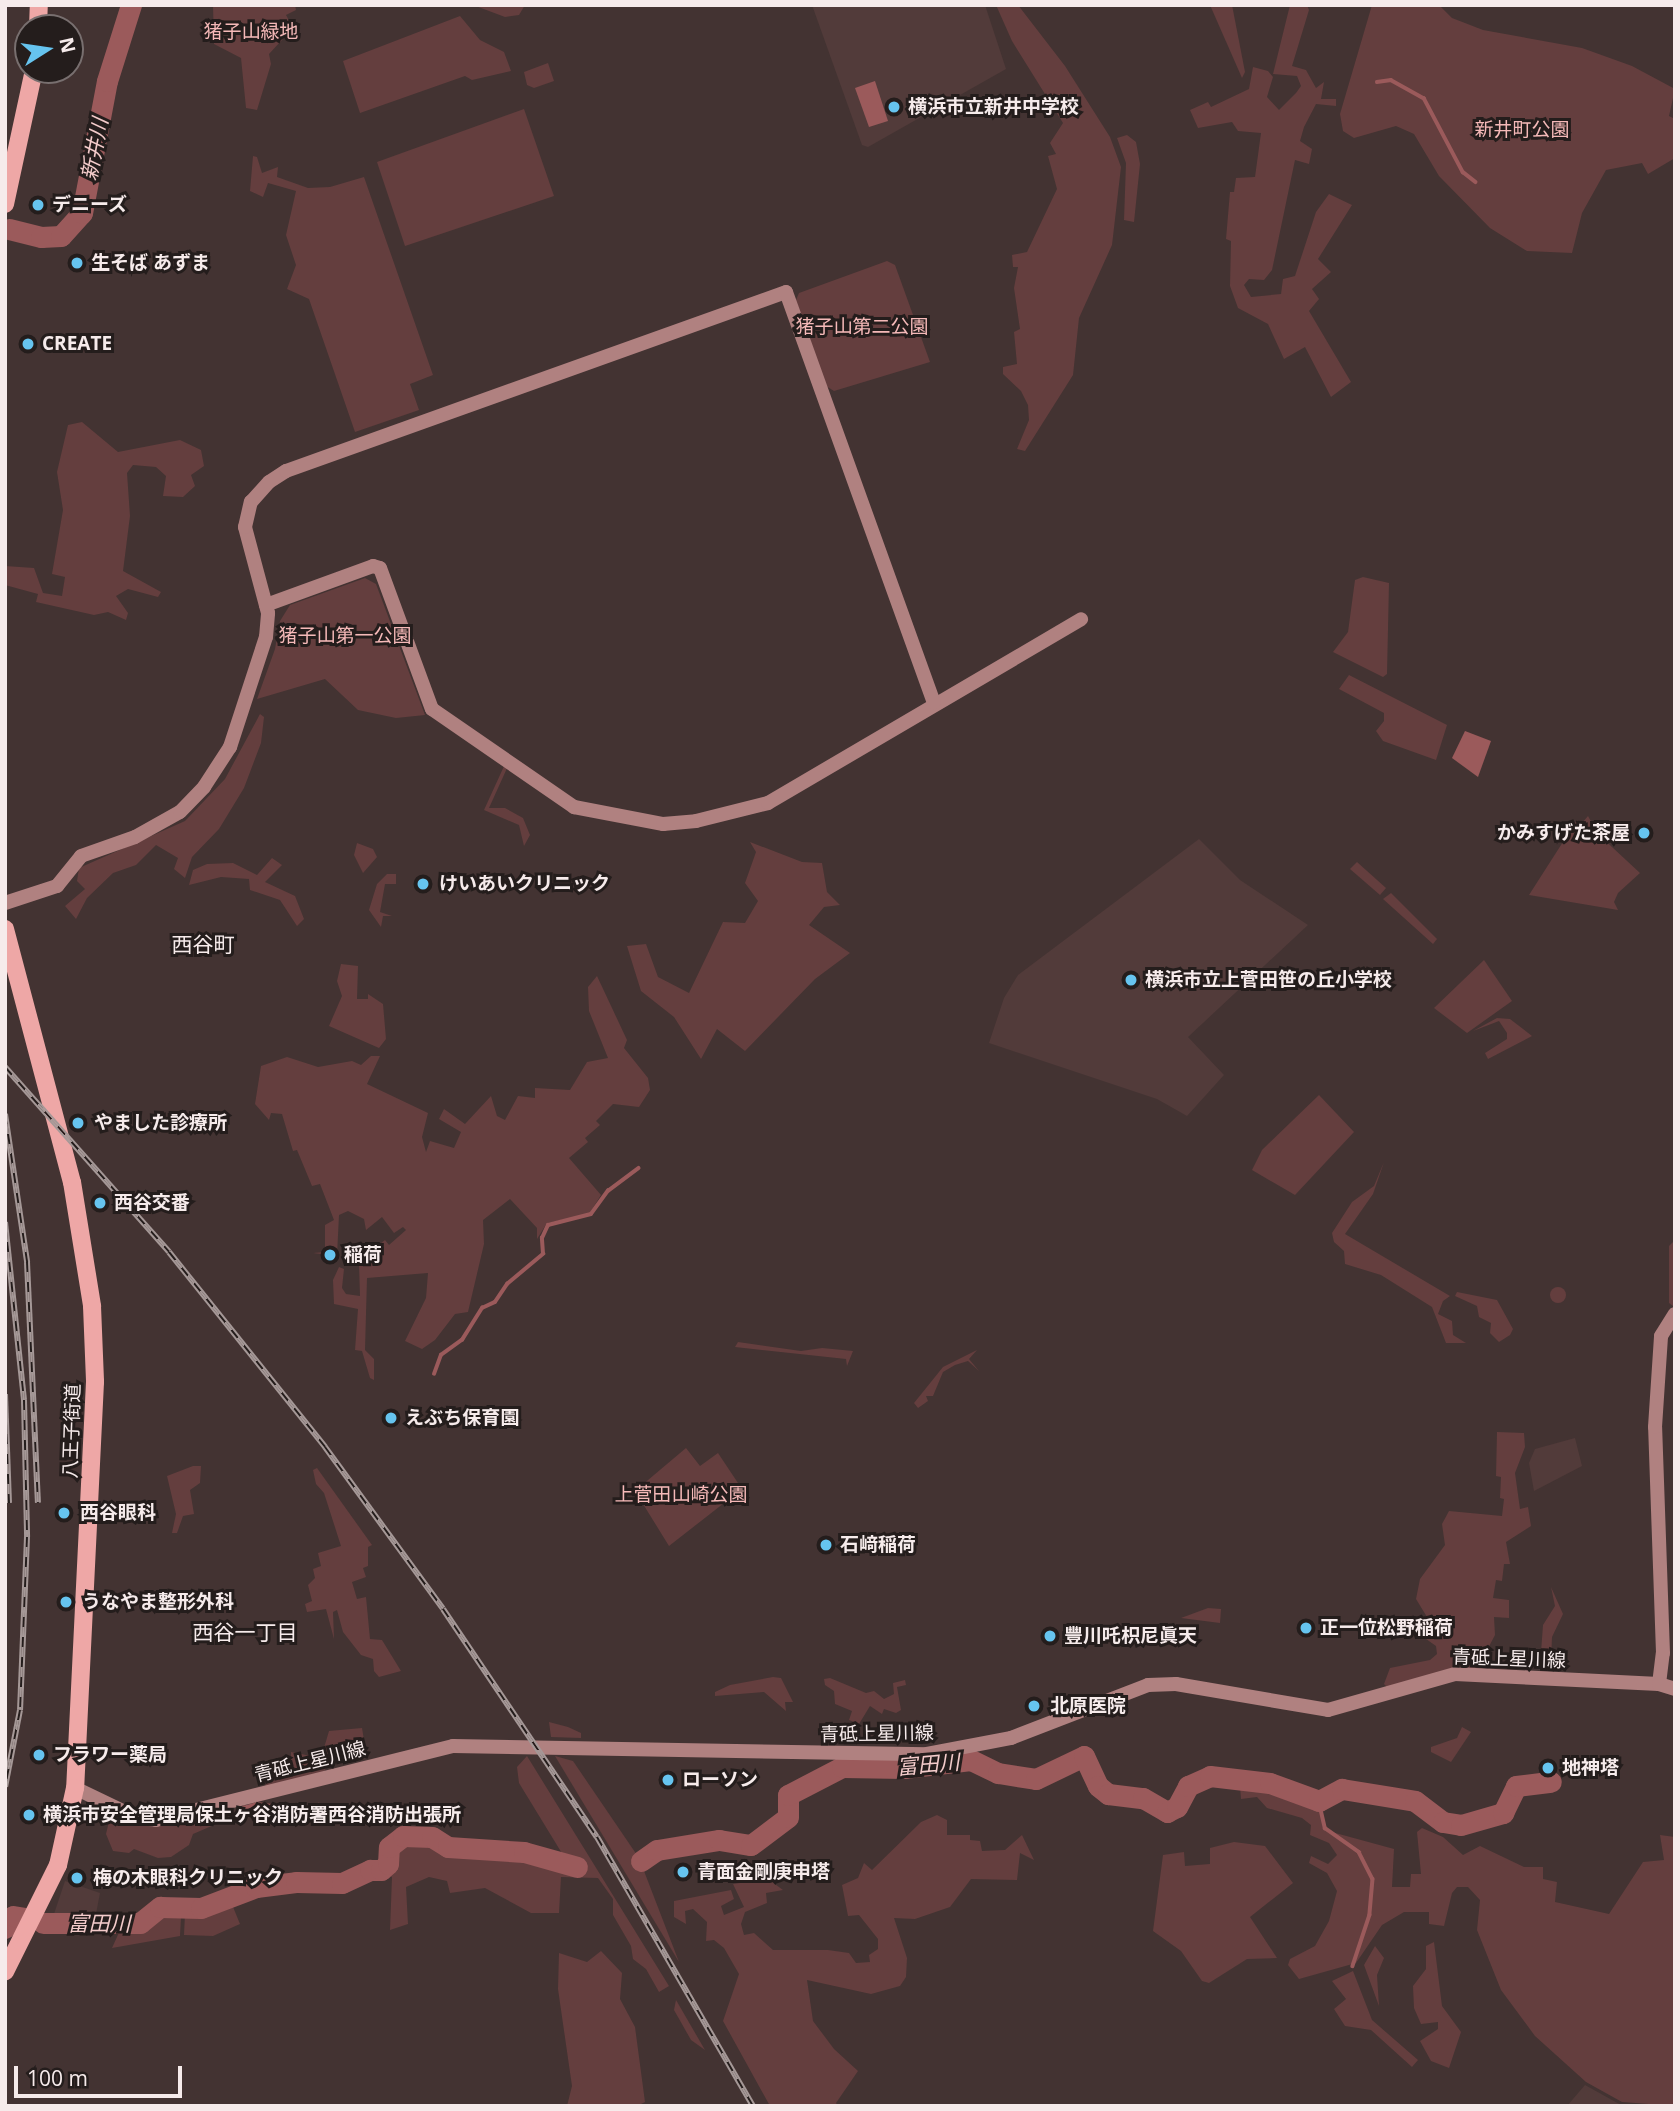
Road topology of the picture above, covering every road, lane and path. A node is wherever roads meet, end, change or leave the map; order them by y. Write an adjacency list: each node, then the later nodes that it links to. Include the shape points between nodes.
1 (31, 84): 2 (highway)
2 (5, 204)
3 (266, 605): 5 (street, via 373,566 380,568 432,709 574,807 652,822 696,821 768,803); 5 (street, via 247,548 245,527 259,491 286,471 786,292); 6 (street, via 266,637 242,714 230,747 204,787 169,819 81,856 57,886)
4 (1081, 619): 5 (street)
5 (934, 702)
6 (5, 903)
7 (5, 929): 13 (highway, 八王子街道, via 72,1182 92,1306 95,1382)
8 (1675, 1314): 10 (street, via 1666,1323 1659,1351)
9 (1675, 1320): 10 (street)
10 (1658, 1444): 11 (street, via 1663,1653)
11 (1659, 1684): 12 (street, 青砥上星川線); 13 (street, 青砥上星川線, via 1444,1675 1362,1704 1328,1710 1176,1684 1148,1685 1011,1738 927,1755 461,1745 156,1820 135,1817)
12 (1675, 1689)
13 (75, 1788): 14 (highway, 八王子街道, via 58,1865)
14 (5, 1972)

